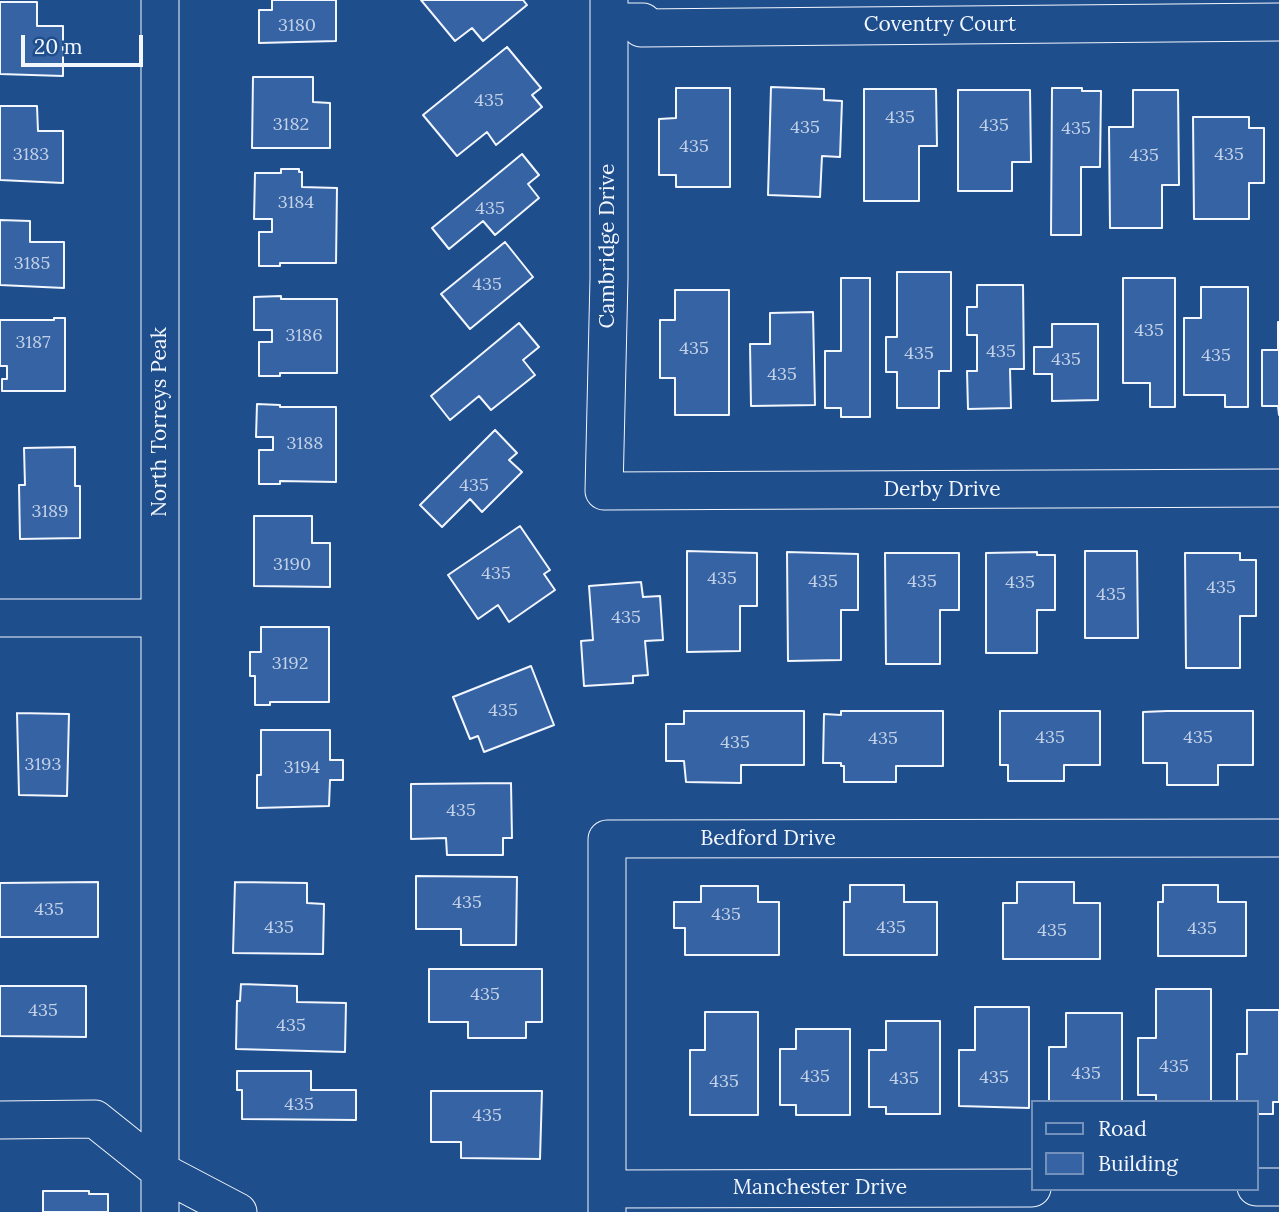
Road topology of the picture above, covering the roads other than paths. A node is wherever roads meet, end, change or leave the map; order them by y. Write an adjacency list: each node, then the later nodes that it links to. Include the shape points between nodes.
1 (160, 0): 7 (street, North Torreys Peak)
2 (609, 11): 3 (street, Coventry Court, via 643,22 641,27); 5 (street, Cambridge Drive)
3 (1279, 22)
4 (1279, 488): 5 (street, Derby Drive)
5 (604, 491)
6 (0, 618): 7 (street)
7 (160, 618): 10 (street, North Torreys Peak)
8 (1279, 838): 14 (street, Bedford Drive, via 607,839)
9 (0, 1120): 10 (street, via 95,1119)
10 (160, 1171): 15 (street, North Torreys Peak); 16 (street)
11 (1258, 1187): 12 (street)
12 (1279, 1187)
13 (1030, 1188): 14 (street, Manchester Drive)
14 (607, 1200)
15 (160, 1212)
16 (238, 1212)

